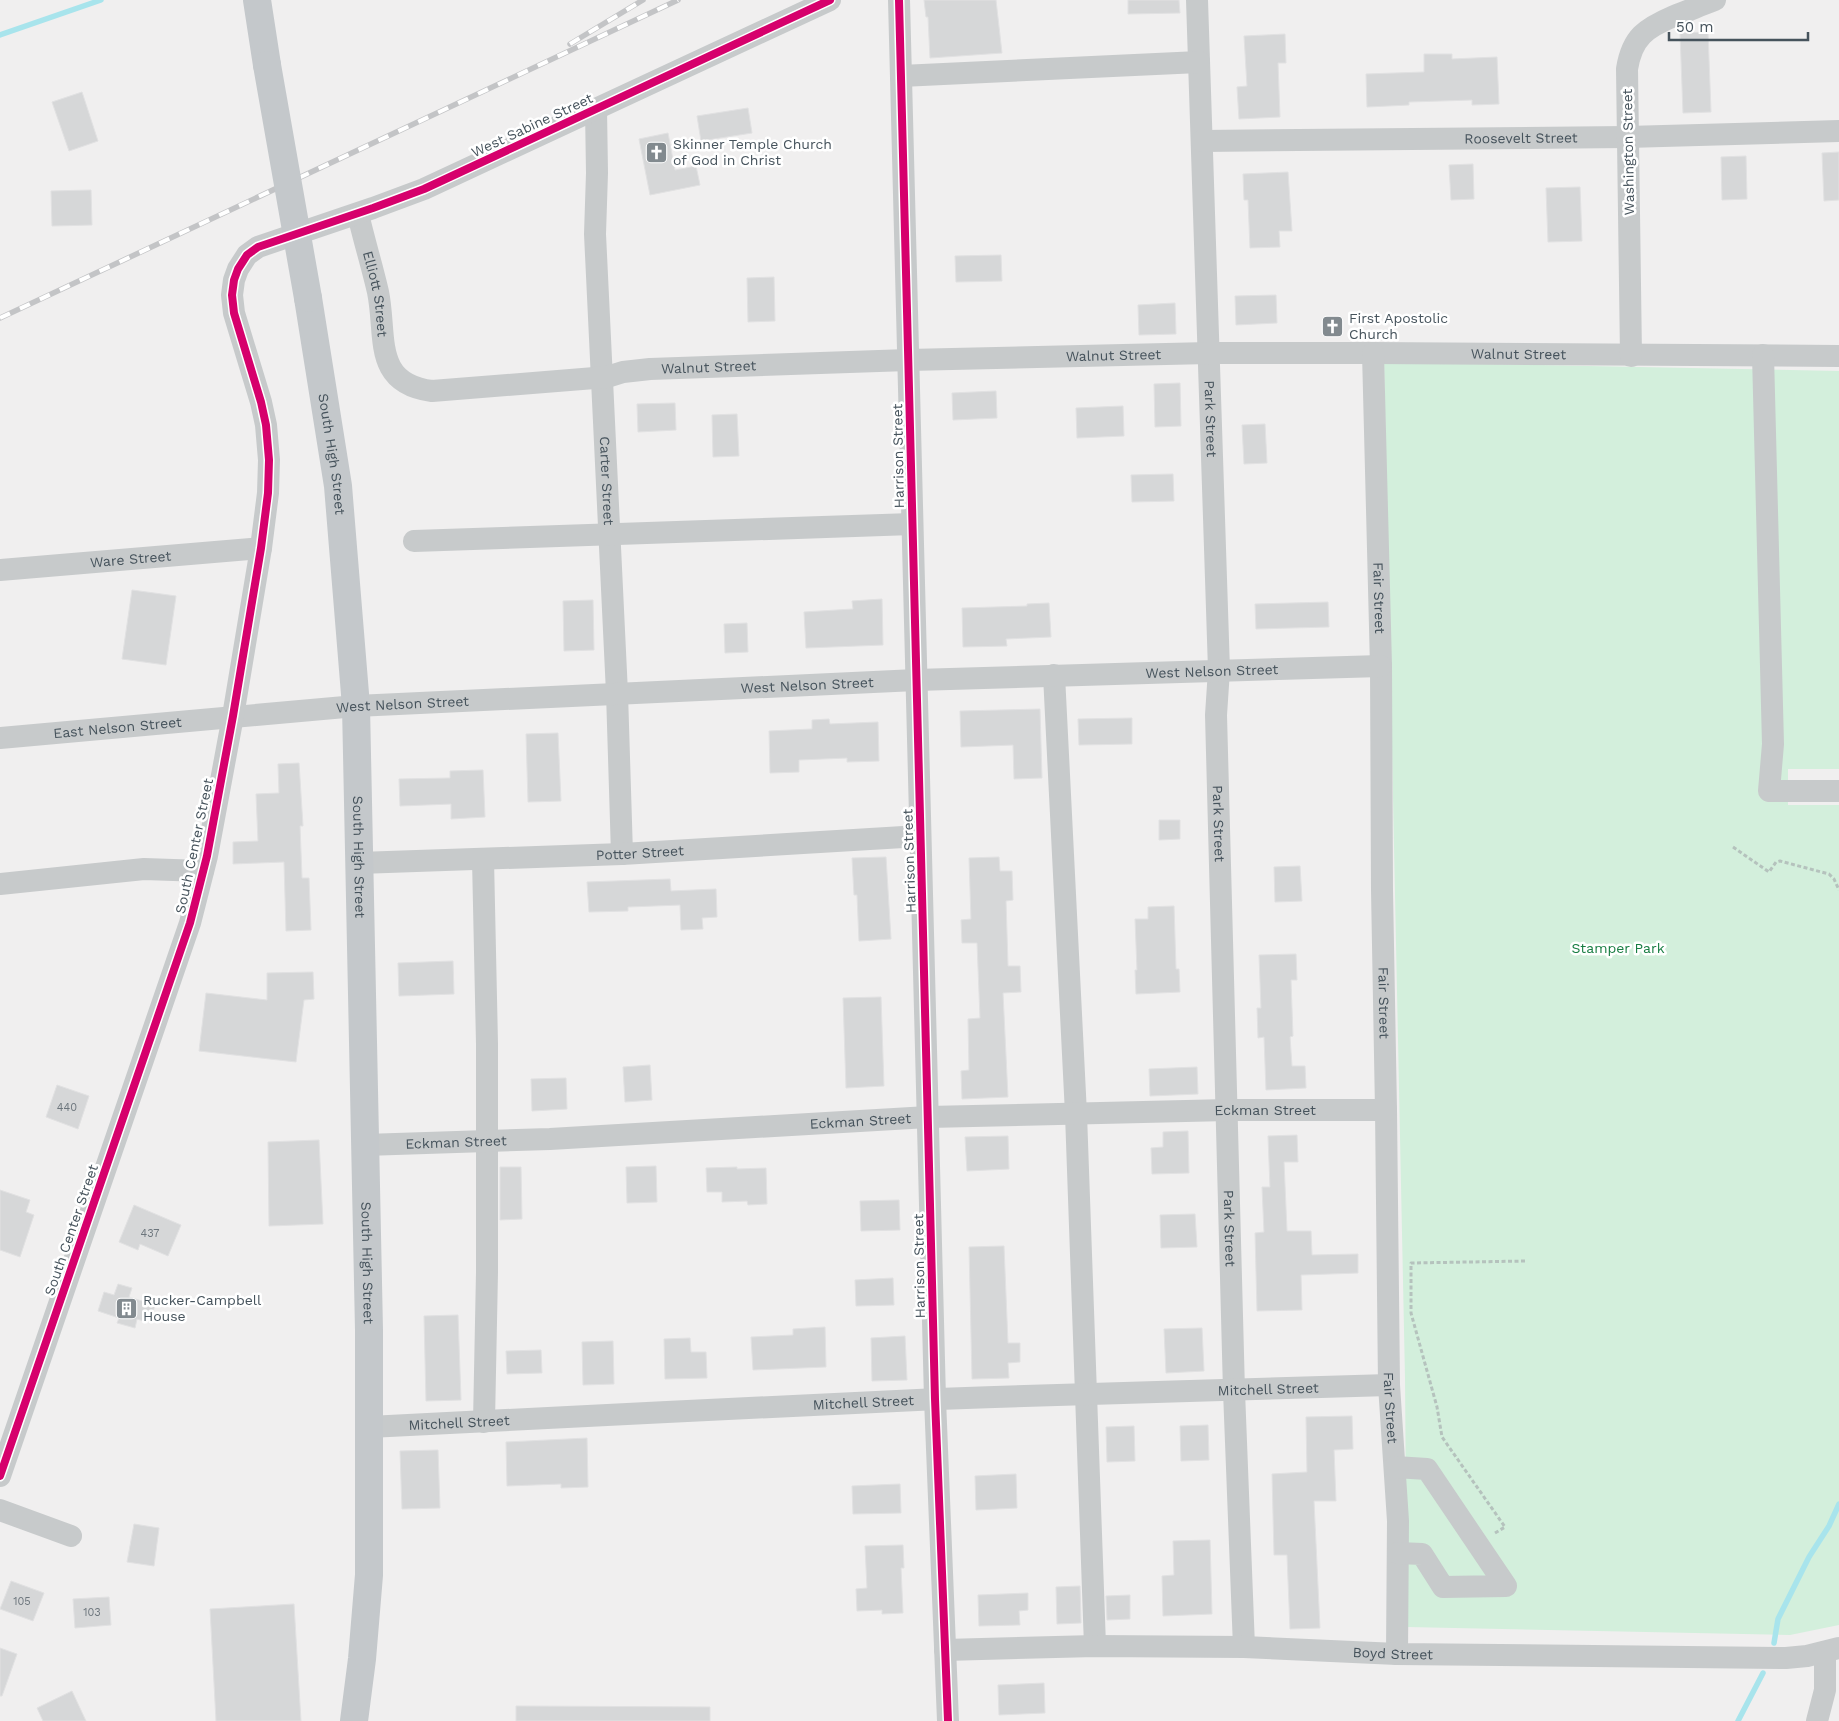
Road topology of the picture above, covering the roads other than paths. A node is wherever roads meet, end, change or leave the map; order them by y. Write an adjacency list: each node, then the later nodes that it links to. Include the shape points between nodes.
1 (257, 0): 32 (main road, South High Street, bridge, via 338,486)
2 (830, 0): 8 (street, West Sabine Street)
3 (899, 0): 7 (street, Harrison Street)
4 (1197, 0): 6 (street, Park Street)
5 (1715, 0): 10 (street, Washington Street, via 1654,25 1638,38 1627,69)
6 (1199, 62): 7 (street); 11 (street, Park Street)
7 (901, 76): 19 (street, Harrison Street)
8 (596, 109): 12 (street, West Sabine Street, via 444,180); 21 (street, Carter Street, via 595,234)
9 (1839, 130): 10 (street, Roosevelt Street)
10 (1627, 137): 11 (street, Roosevelt Street); 17 (street, Washington Street)
11 (1202, 141): 15 (street, Park Street)
12 (358, 214): 13 (street, West Sabine Street, via 264,244); 20 (street, Elliott Street, via 379,298 384,354)
13 (242, 261): 25 (street, South Center Street, via 233,286 234,313 261,402 268,448 268,493)
14 (1373, 352): 15 (street, Walnut Street); 17 (street, Walnut Street); 27 (street, Fair Street)
15 (1209, 353): 19 (street, Walnut Street); 28 (street, Park Street)
16 (1763, 355): 17 (street, Walnut Street); 18 (street, Walnut Street); 35 (street, via 1773,744 1769,791)
17 (1631, 356)
18 (1839, 356)
19 (908, 360): 21 (street, Walnut Street, via 650,368); 22 (street, Harrison Street)
20 (395, 373): 21 (street, Walnut Street, via 416,388 439,391)
21 (602, 377): 23 (street, Carter Street)
22 (912, 524): 23 (street); 30 (street, Harrison Street)
23 (610, 534): 24 (street); 31 (street, Carter Street)
24 (414, 541)
25 (261, 548): 26 (street, Ware Street); 33 (street, South Center Street)
26 (0, 570)
27 (1381, 666): 28 (street, West Nelson Street); 43 (street, Fair Street)
28 (1219, 670): 29 (street, West Nelson Street); 42 (street, Park Street, via 1216,715)
29 (1054, 675): 30 (street, West Nelson Street); 44 (street)
30 (916, 680): 31 (street, West Nelson Street); 36 (street, Harrison Street)
31 (618, 693): 32 (street, West Nelson Street); 37 (street, Carter Street)
32 (356, 706): 33 (street, West Nelson Street); 39 (main road, South High Street)
33 (233, 716): 34 (street, East Nelson Street); 40 (street, South Center Street)
34 (0, 738)
35 (1839, 791)
36 (920, 836): 37 (street, Potter Street); 45 (street, Harrison Street)
37 (622, 854): 38 (street, Potter Street)
38 (483, 859): 39 (street, Potter Street); 46 (street)
39 (359, 863): 47 (main road, South High Street)
40 (203, 871): 41 (street, via 144,870); 53 (street, South Center Street, via 190,922)
41 (0, 884)
42 (1228, 1110): 43 (street, Eckman Street); 44 (street, Eckman Street); 49 (street, Park Street)
43 (1386, 1110): 48 (street, Fair Street)
44 (1076, 1114): 45 (street, Eckman Street); 50 (street)
45 (928, 1117): 46 (street, Eckman Street); 51 (street, Harrison Street)
46 (487, 1141): 47 (street, Eckman Street); 52 (street)
47 (365, 1145): 54 (main road, South High Street)
48 (1389, 1385): 49 (street, Mitchell Street); 55 (street, Fair Street)
49 (1234, 1391): 50 (street, Mitchell Street); 61 (street, Park Street)
50 (1085, 1393): 51 (street, Mitchell Street); 60 (street)
51 (935, 1399): 52 (street, Mitchell Street); 62 (street, Harrison Street)
52 (484, 1422): 54 (street, Mitchell Street)
53 (8, 1427): 56 (street, South Center Street)
54 (369, 1427): 65 (main road, South High Street, via 368,1600)
55 (1395, 1467): 59 (street, Fair Street); 59 (street, via 1427,1468 1506,1586 1443,1587 1422,1554)
56 (0, 1476)
57 (0, 1510): 58 (street)
58 (71, 1536)
59 (1398, 1554): 64 (street, Fair Street)
60 (1095, 1646): 61 (street, Boyd Street); 62 (street, Boyd Street)
61 (1244, 1647): 64 (street, Boyd Street)
62 (945, 1650): 66 (street, Harrison Street)
63 (1832, 1650): 64 (street, Boyd Street, via 1786,1658); 67 (street)
64 (1397, 1654)
65 (354, 1721)
66 (948, 1721)
67 (1817, 1721)

